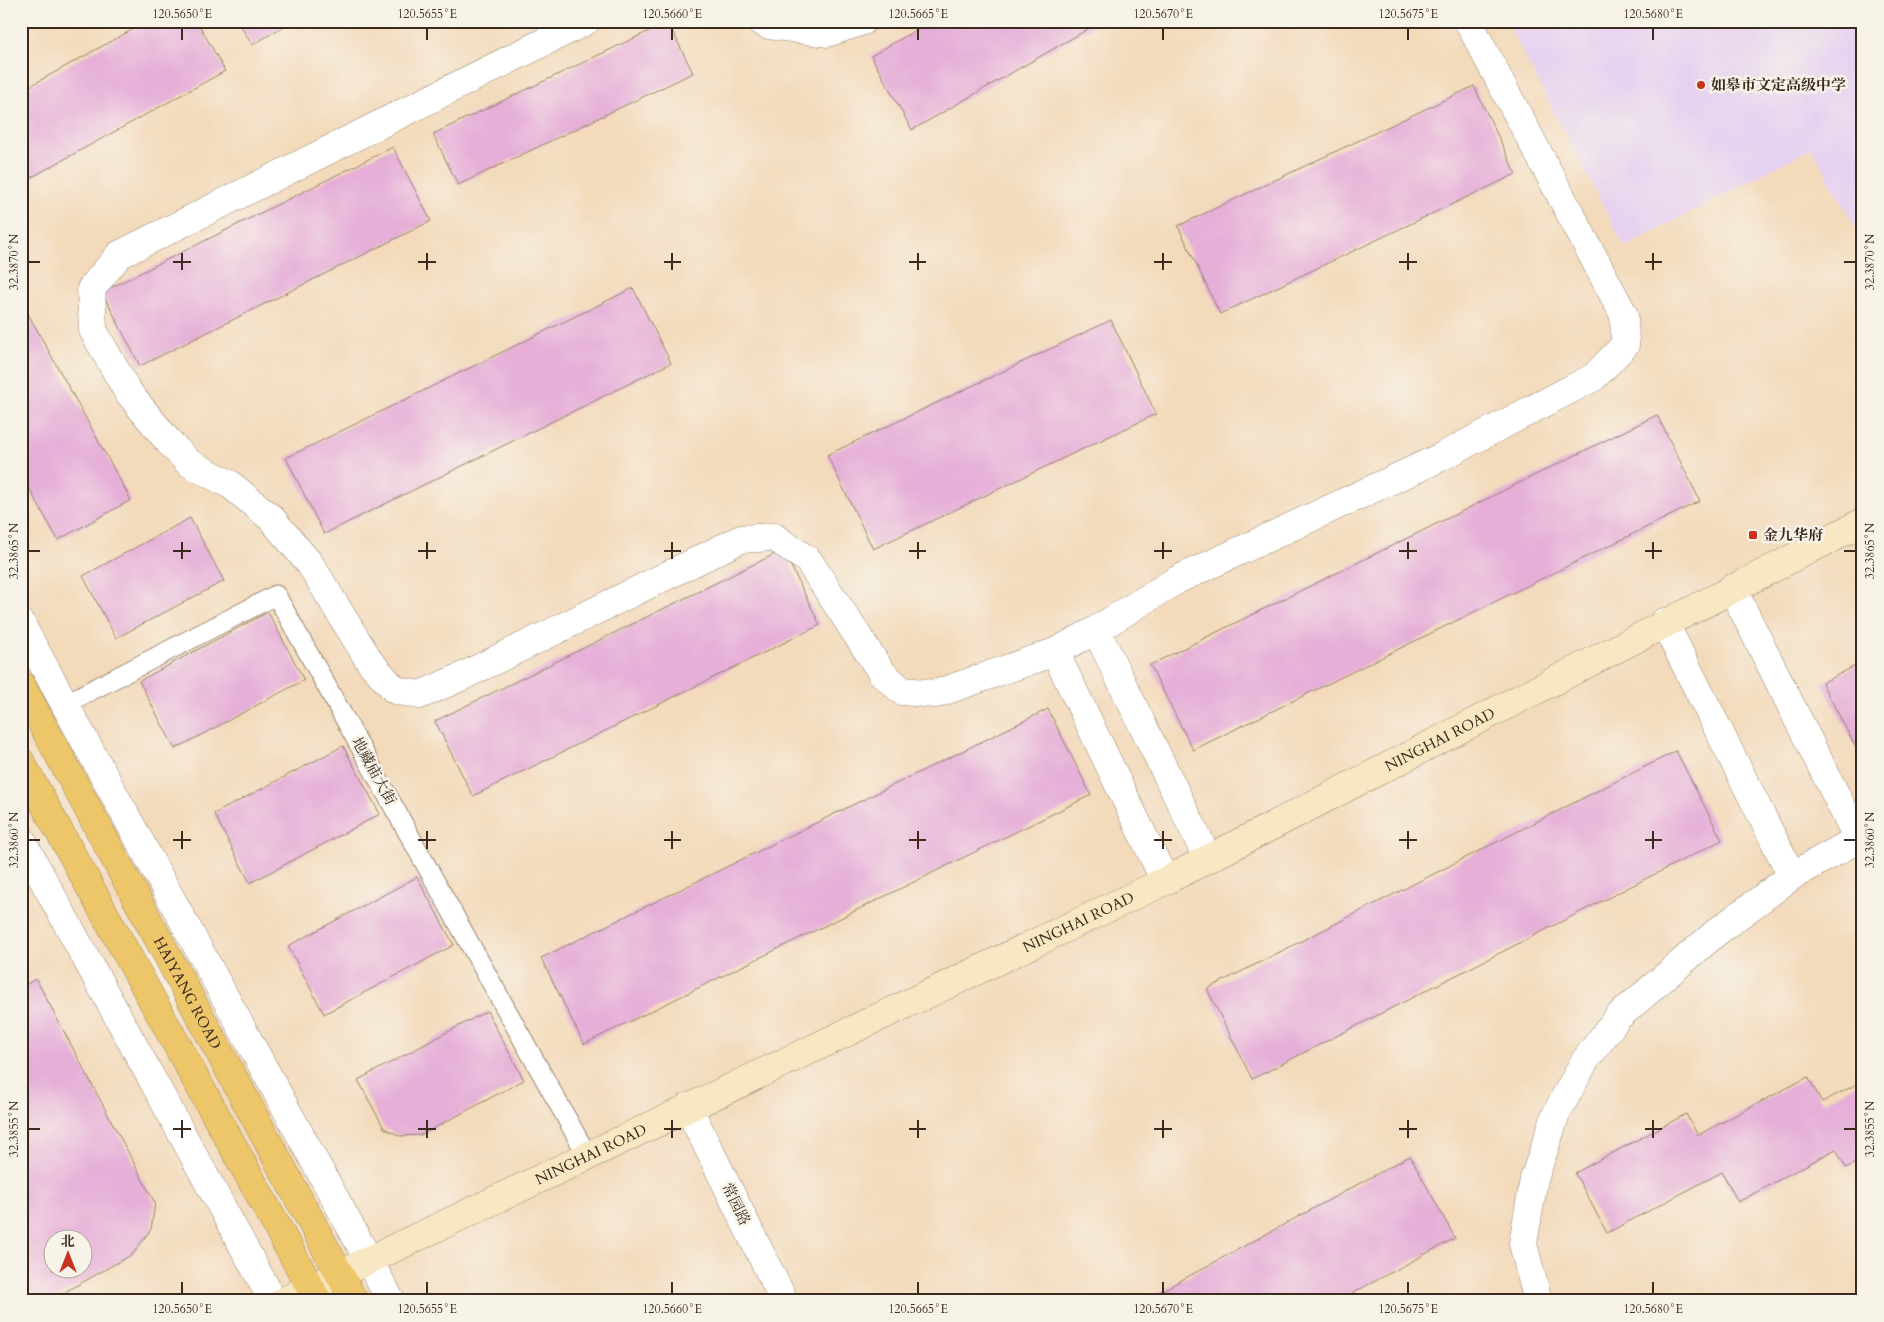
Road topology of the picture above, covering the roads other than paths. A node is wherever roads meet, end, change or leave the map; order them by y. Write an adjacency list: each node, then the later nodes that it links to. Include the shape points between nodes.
1 (586, 21): 10 (street, via 119,255 91,289 93,330 128,392 189,463 231,485 271,518 310,564 370,662 395,690 420,695 740,539 774,537 808,560 882,673 902,691 936,694)
2 (760, 21): 3 (street, via 768,25 827,33)
3 (863, 21)
4 (1468, 21): 9 (street, via 1624,315 1625,345 1594,377 1439,458 1177,580)
5 (1863, 522): 6 (street, NINGHAI ROAD)
6 (1732, 588): 7 (street, NINGHAI ROAD); 14 (street)
7 (1664, 622): 16 (street, NINGHAI ROAD); 17 (street)
8 (21, 624): 12 (street)
9 (1096, 630): 10 (street); 16 (street)
10 (1055, 652): 18 (street)
11 (21, 685): 22 (main road, HAIYANG ROAD)
12 (65, 704): 20 (lane, 地藏庙大街, via 276,595); 21 (street)
13 (21, 762): 23 (main road)
14 (1860, 838): 17 (street)
15 (21, 839): 24 (street)
16 (1208, 859): 18 (street, NINGHAI ROAD)
17 (1792, 876): 29 (street, via 1718,930 1618,1017 1584,1062 1556,1114 1534,1178 1523,1244)
18 (1165, 881): 19 (street, NINGHAI ROAD)
19 (688, 1107): 20 (street, NINGHAI ROAD); 28 (street, 常园路)
20 (587, 1155): 21 (street, NINGHAI ROAD)
21 (368, 1258): 22 (street, NINGHAI ROAD); 27 (street)
22 (339, 1273): 23 (street, NINGHAI ROAD); 26 (main road, HAIYANG ROAD)
23 (314, 1294): 25 (street, NINGHAI ROAD)
24 (274, 1301)
25 (283, 1301)
26 (354, 1301)
27 (391, 1301)
28 (784, 1301)
29 (1538, 1301)

